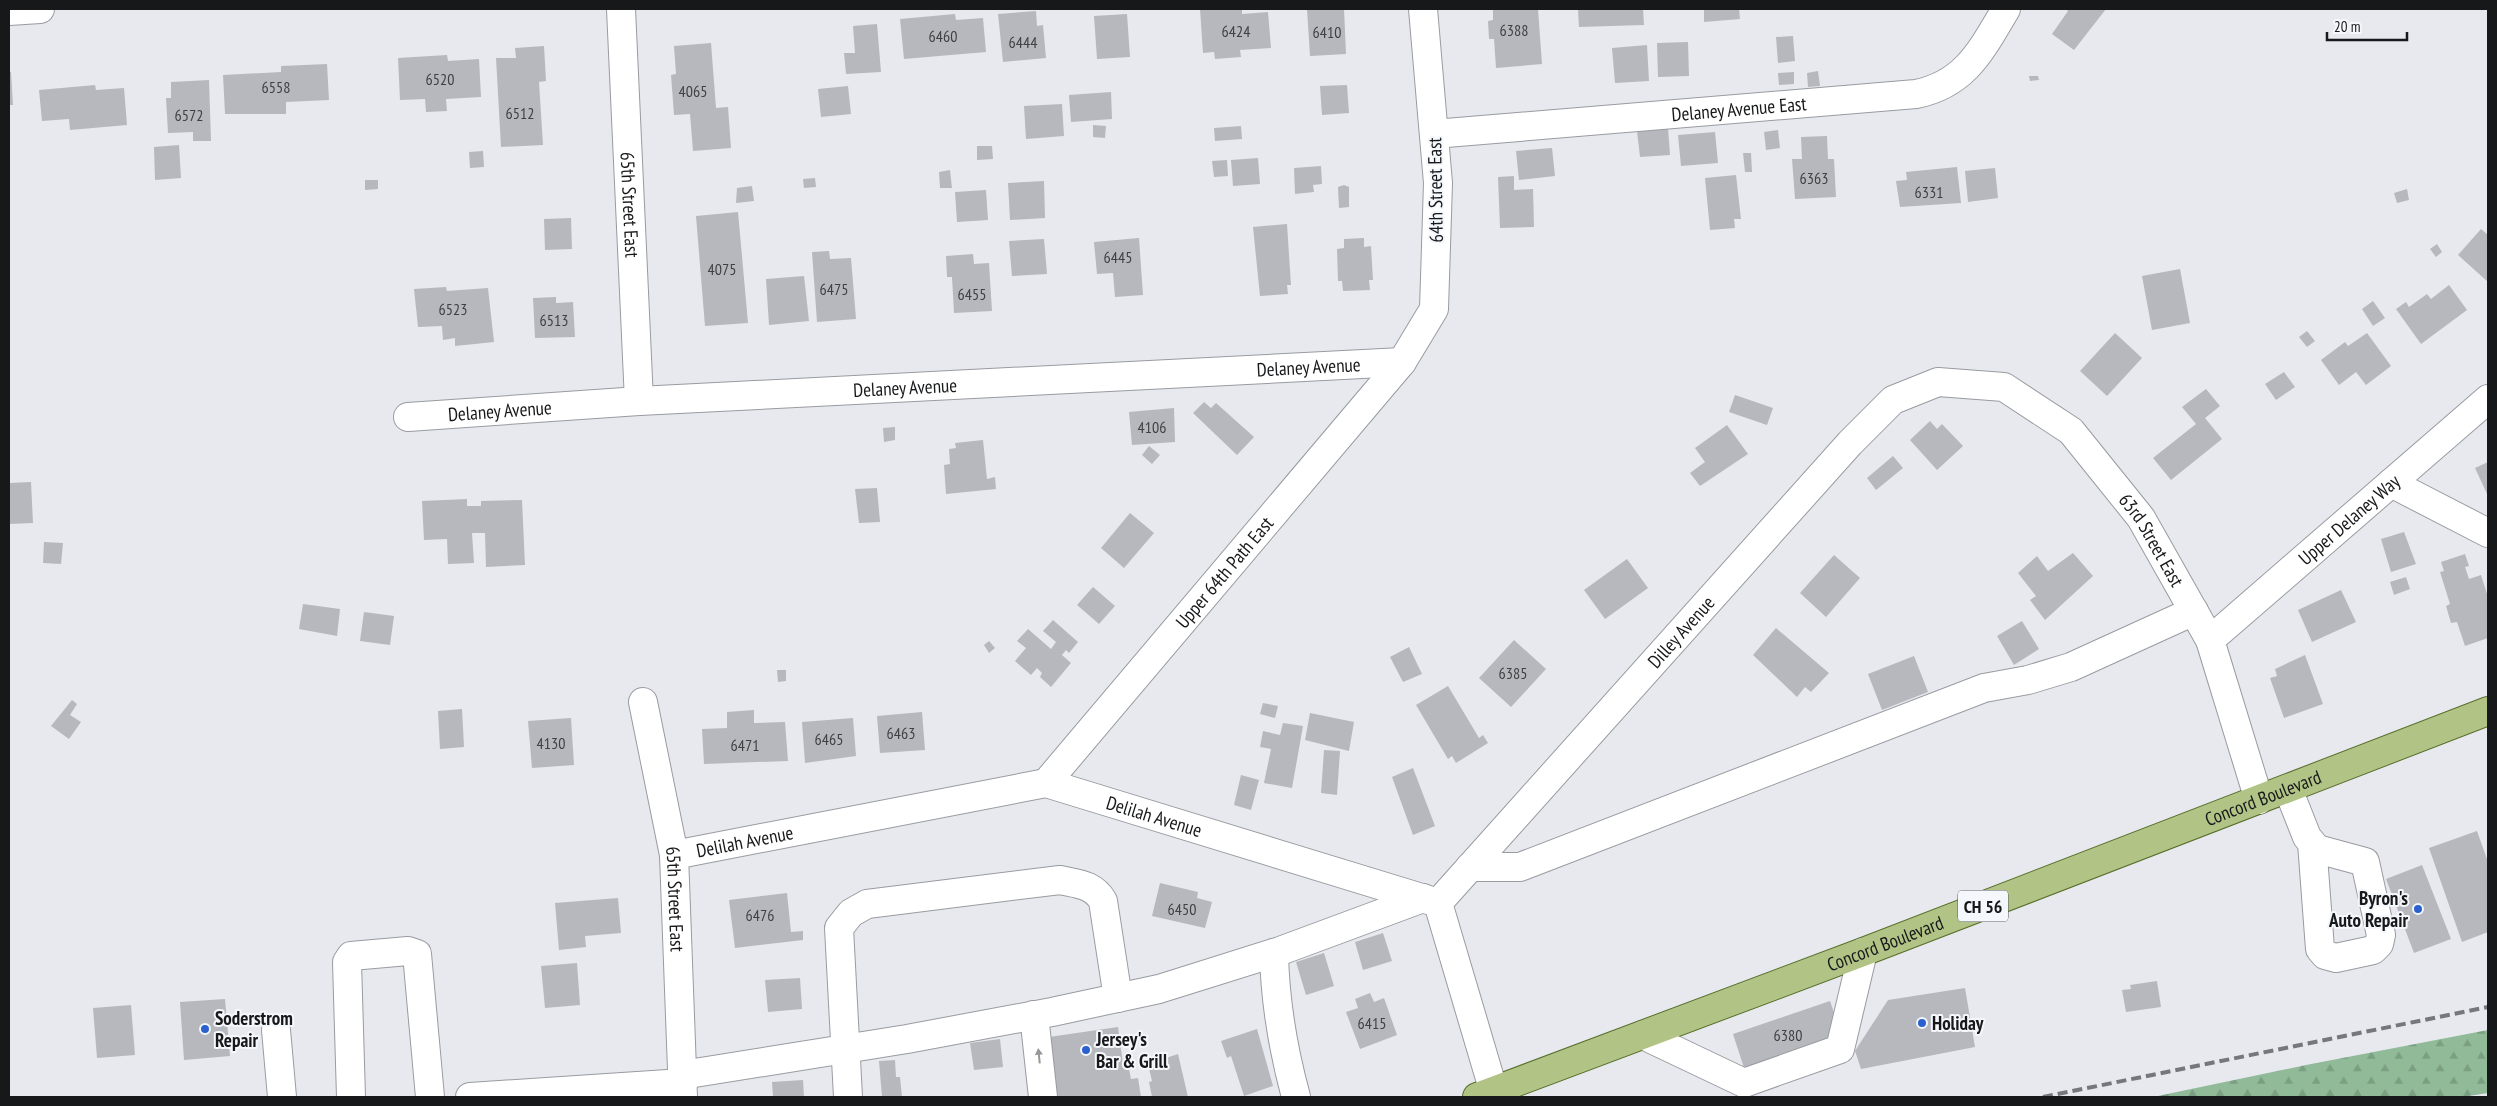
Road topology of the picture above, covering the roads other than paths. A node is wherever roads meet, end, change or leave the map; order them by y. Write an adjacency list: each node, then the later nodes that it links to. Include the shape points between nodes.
1 (40, 9): 5 (street)
2 (621, 9): 10 (street, 65th Street East)
3 (1424, 9): 6 (street, 64th Street East)
4 (2006, 9): 6 (street, Delaney Avenue East, via 1972,62 1955,79 1936,90)
5 (9, 11)
6 (1434, 134): 7 (street, 64th Street East, via 1438,183 1434,309)
7 (1402, 362): 10 (street, Delaney Avenue); 18 (street, Upper 64th Path East)
8 (1938, 382): 14 (street, 63rd Street East, via 2004,387 2071,431 2141,518); 23 (street, Dilley Avenue, via 1893,400 1850,443)
9 (2488, 399): 12 (street, Upper Delaney Way)
10 (639, 401): 11 (street, Delaney Avenue)
11 (408, 417)
12 (2391, 482): 13 (street); 15 (street, Upper Delaney Way)
13 (2488, 533)
14 (2194, 611): 15 (street, 63rd Street East); 23 (street, via 2071,667 2028,680 1984,688 1520,867)
15 (2210, 640): 20 (street, 63rd Street East)
16 (643, 702): 22 (street, 65th Street East)
17 (2488, 711): 19 (main road, Concord Boulevard / CH 56)
18 (1046, 783): 22 (street, Delilah Avenue); 24 (street, Delilah Avenue)
19 (2288, 789): 20 (main road, Concord Boulevard / CH 56); 21 (street)
20 (2259, 800): 25 (main road, Concord Boulevard / CH 56)
21 (2312, 843)
22 (674, 855): 32 (street, 65th Street East)
23 (1470, 867): 24 (street, Dilley Avenue)
24 (1430, 901): 26 (street); 34 (street)
25 (1863, 952): 30 (main road, Concord Boulevard / CH 56); 30 (street, via 1840,1049 1744,1083)
26 (1274, 953): 27 (street, via 1159,989); 42 (street, via 1275,997)
27 (1118, 998): 28 (street); 31 (street, via 1103,901 1097,891 1087,886 1060,880 867,904 851,913 839,928)
28 (1034, 1015): 31 (street); 41 (street, one-way to 28)
29 (276, 1030): 36 (street)
30 (1642, 1035): 34 (main road, Concord Boulevard / CH 56)
31 (846, 1048): 32 (street); 40 (street)
32 (683, 1085): 33 (street)
33 (608, 1093): 35 (street)
34 (1485, 1094)
35 (533, 1095): 39 (street)
36 (282, 1097)
37 (351, 1097): 38 (street, via 347,962 351,956 408,951 416,954)
38 (430, 1097)
39 (470, 1097)
40 (848, 1097)
41 (1043, 1097)
42 (1296, 1097)

